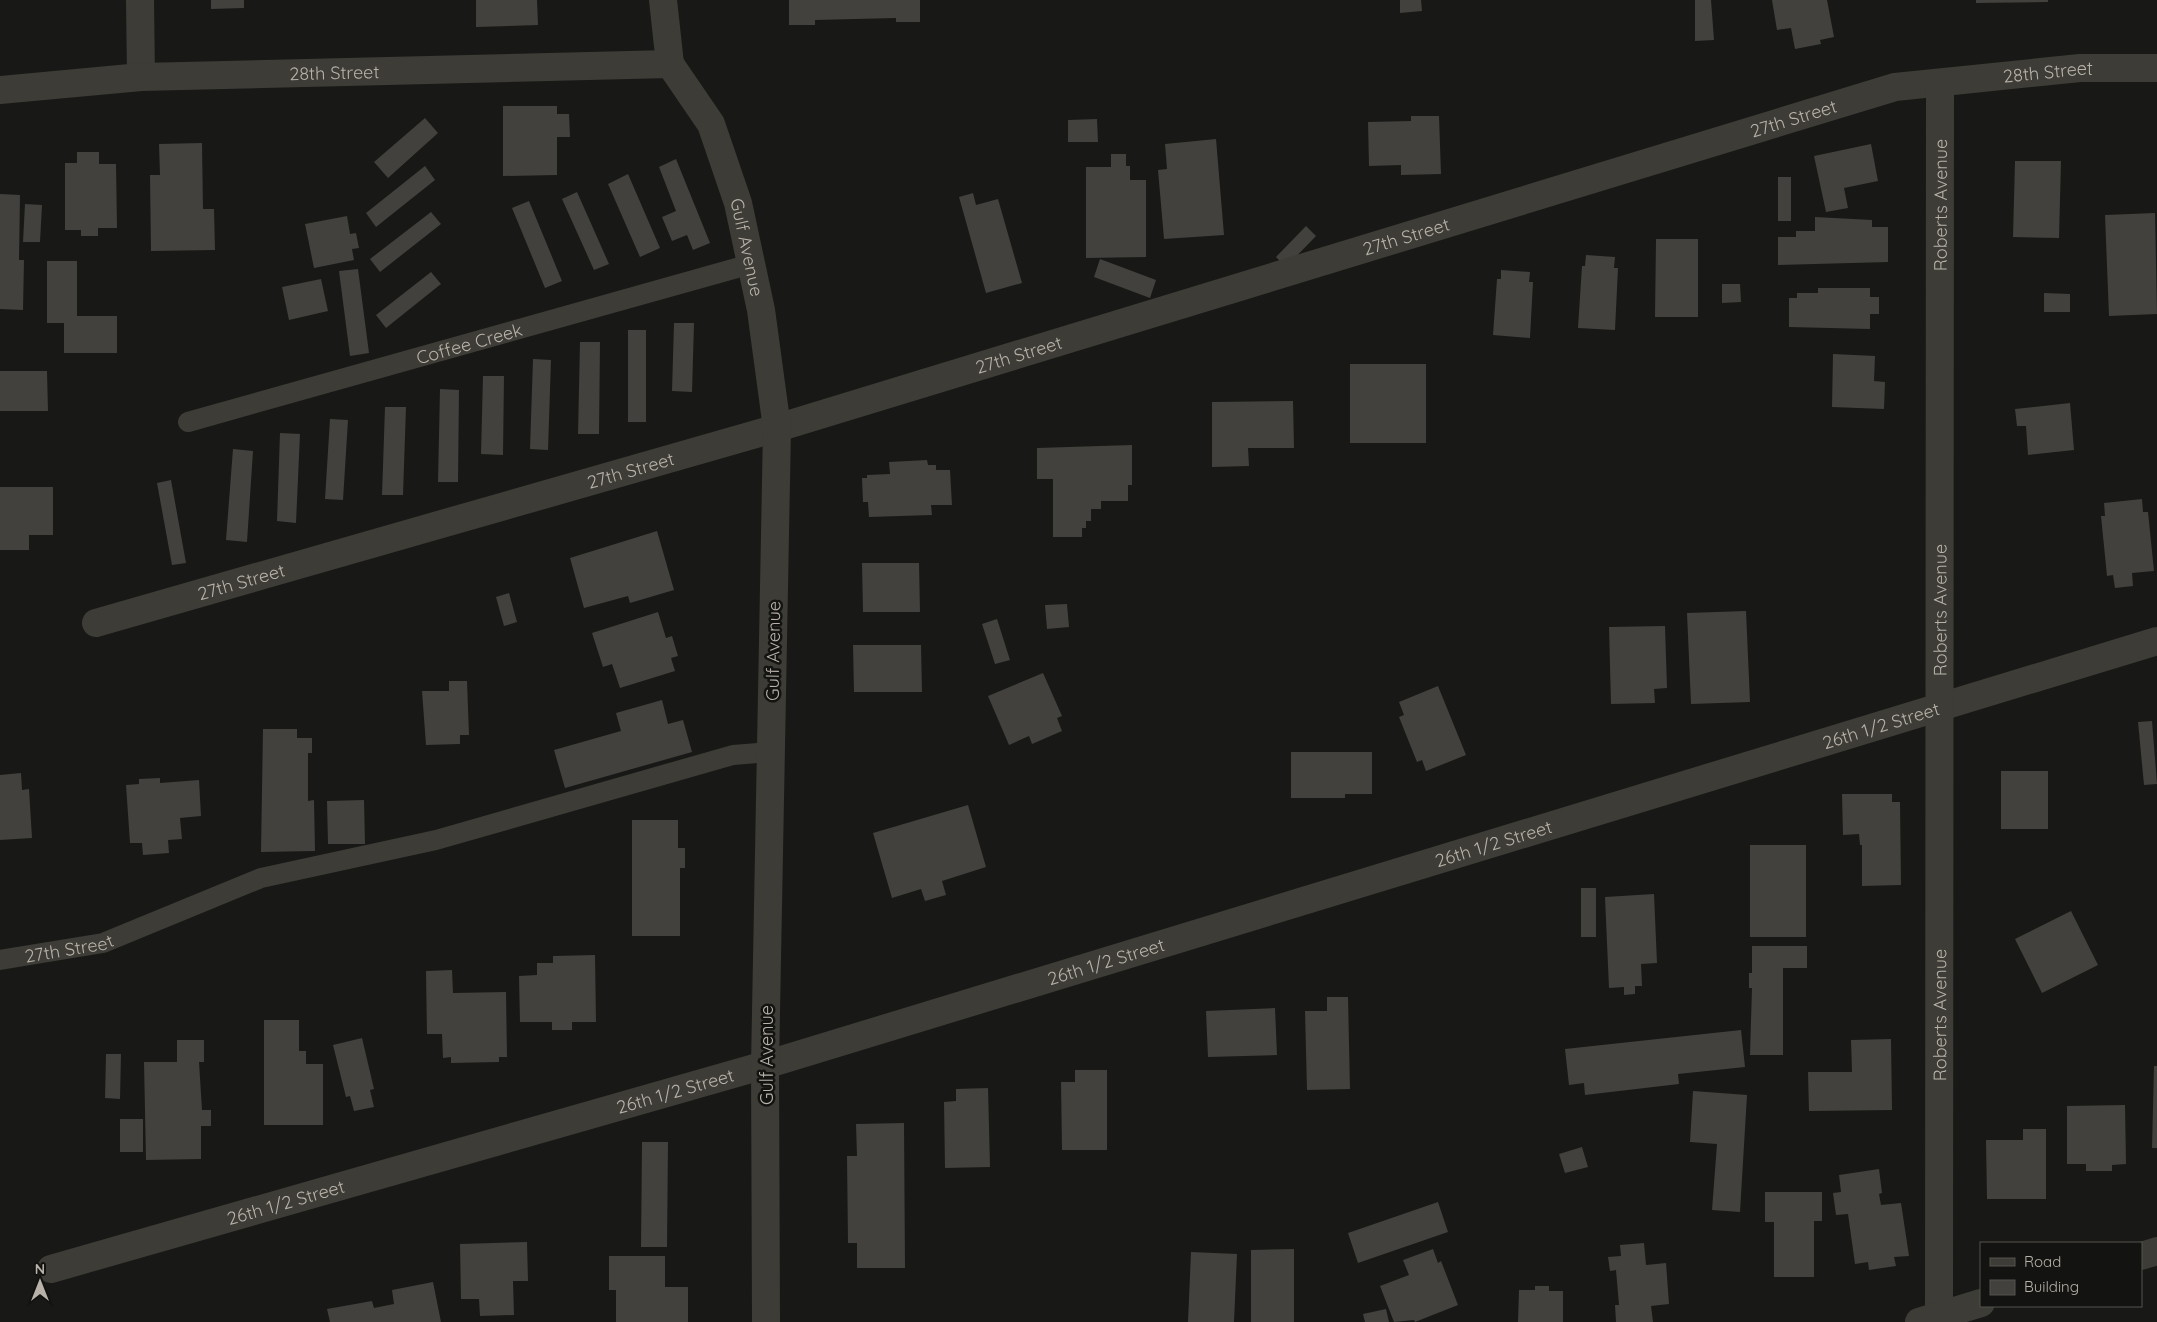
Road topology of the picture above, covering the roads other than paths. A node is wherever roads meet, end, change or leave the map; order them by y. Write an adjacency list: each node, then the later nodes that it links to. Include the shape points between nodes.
1 (140, 0): 5 (street)
2 (663, 0): 3 (street, Gulf Avenue)
3 (670, 64): 5 (street, 28th Street); 8 (street, Gulf Avenue, via 711,124 738,203)
4 (2157, 68): 6 (street, 28th Street, via 2080,68)
5 (141, 76): 7 (street, 28th Street)
6 (1940, 83): 10 (street, 27th Street, via 1896,87); 13 (street, Roberts Avenue)
7 (0, 90)
8 (751, 264): 9 (lane, Coffee Creek); 10 (street, Gulf Avenue, via 761,310)
9 (188, 422)
10 (777, 428): 11 (street, 27th Street); 14 (street, Gulf Avenue)
11 (96, 623)
12 (2157, 641): 13 (street, 26th 1/2 Street)
13 (1941, 707): 16 (street, 26th 1/2 Street); 21 (street, Roberts Avenue)
14 (771, 752): 15 (lane, 27th Street, via 733,755 436,840 261,878 103,943); 16 (street, Gulf Avenue)
15 (0, 960)
16 (765, 1065): 19 (street, 26th 1/2 Street); 22 (street, Gulf Avenue)
17 (2157, 1251): 18 (street)
18 (2142, 1256)
19 (51, 1269)
20 (1980, 1303): 21 (street)
21 (1929, 1319)
22 (766, 1322)

